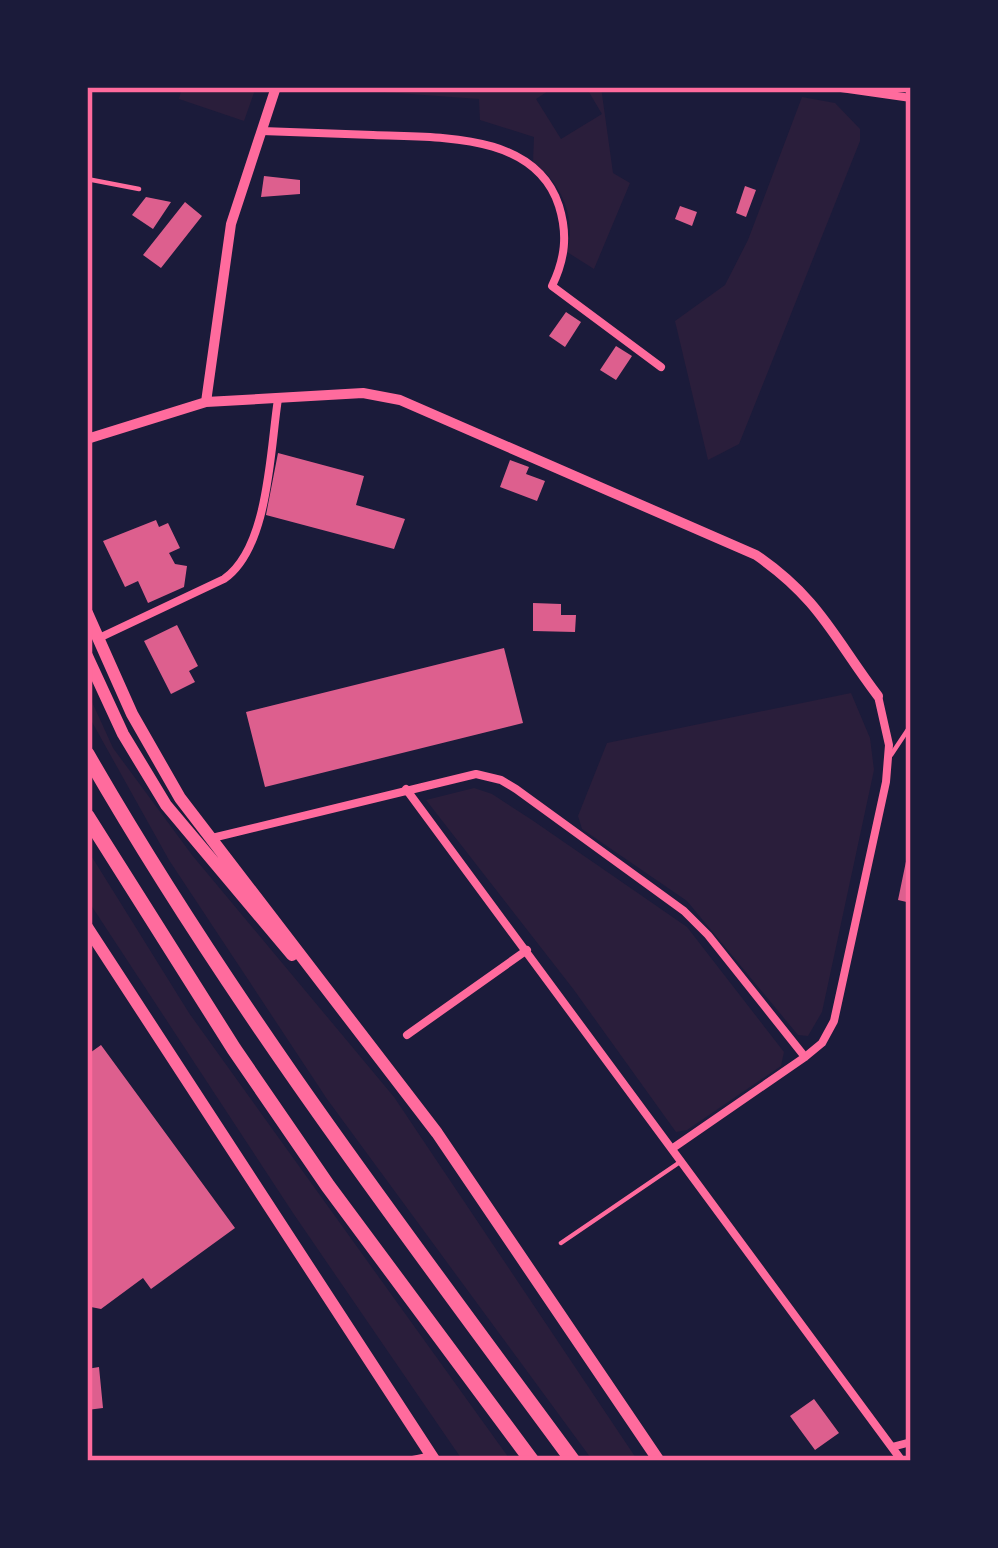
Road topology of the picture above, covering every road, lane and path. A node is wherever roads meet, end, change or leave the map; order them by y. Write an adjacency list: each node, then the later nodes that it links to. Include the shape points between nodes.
1 (276, 87): 5 (street)
2 (833, 87): 3 (street)
3 (886, 90): 4 (street)
4 (911, 98)
5 (261, 131): 8 (street, via 467,140 509,153 543,176 557,200 565,244 552,286); 10 (street, via 231,224)
6 (87, 179): 7 (lane)
7 (140, 189)
8 (661, 367)
9 (278, 397): 10 (street); 13 (street, via 256,530 242,565); 15 (street, via 363,393 400,400 731,542 808,597)
10 (206, 402): 11 (street)
11 (87, 440)
12 (87, 613): 13 (main road)
13 (99, 638): 21 (main road, via 154,757)
14 (87, 656): 25 (main road, via 166,805)
15 (878, 696): 18 (street)
16 (911, 725): 18 (lane)
17 (87, 754): 35 (highway, via 263,1036)
18 (888, 759): 26 (street, via 834,1021)
19 (406, 789): 21 (street); 23 (street); 26 (street, via 476,774 516,789 693,919)
20 (87, 816): 34 (highway, via 328,1186)
21 (211, 838): 25 (main road)
22 (87, 927): 32 (main road)
23 (527, 950): 24 (street); 27 (street)
24 (407, 1035)
25 (380, 1054): 36 (main road)
26 (805, 1057): 27 (street)
27 (673, 1148): 28 (street)
28 (682, 1160): 29 (lane); 31 (street)
29 (561, 1243)
30 (911, 1442): 31 (street)
31 (892, 1447): 37 (street)
32 (434, 1459): 33 (street)
33 (407, 1461)
34 (532, 1461)
35 (573, 1461)
36 (658, 1461)
37 (902, 1461)

